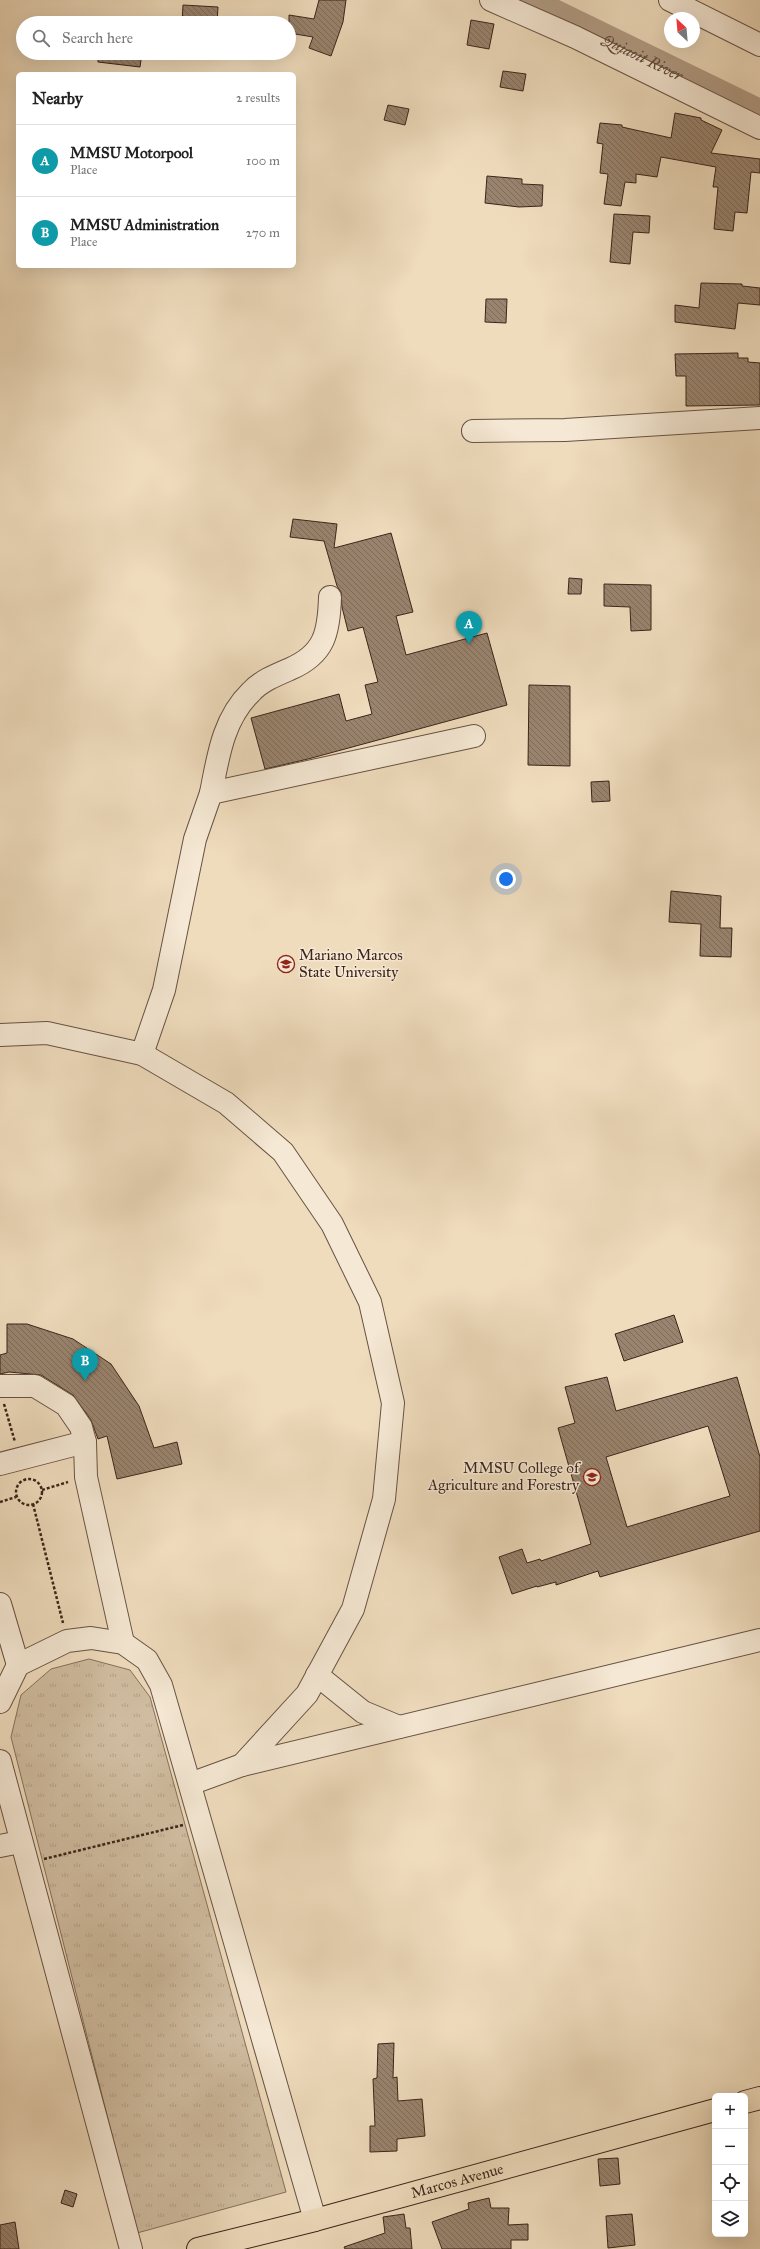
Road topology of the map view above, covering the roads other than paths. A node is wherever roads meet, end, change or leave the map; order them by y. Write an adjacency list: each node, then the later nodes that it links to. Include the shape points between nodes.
1 (492, 0): 4 (street, via 575,37)
2 (670, 0): 3 (street)
3 (760, 45)
4 (760, 128)
5 (760, 418): 6 (street, via 565,430)
6 (473, 431)
7 (330, 597): 9 (street, via 329,624 316,654 272,677 250,692 235,713 221,741)
8 (474, 736): 9 (street)
9 (210, 793): 11 (street, via 194,839 164,990)
10 (0, 1035): 11 (street, via 47,1033)
11 (142, 1054): 19 (street, via 226,1103 283,1152 332,1224 370,1302 392,1403 384,1498 353,1609)
12 (1, 1393): 13 (street, via 35,1386 66,1405 81,1427)
13 (85, 1442): 14 (street); 17 (street, via 86,1477)
14 (15, 1467)
15 (0, 1604): 18 (street)
16 (760, 1640): 21 (street)
17 (123, 1643): 18 (street, via 92,1638 67,1641); 24 (street, via 147,1660 161,1685)
18 (18, 1665): 20 (street)
19 (317, 1676): 21 (street, via 362,1712); 23 (street, via 306,1694)
20 (0, 1702)
21 (399, 1727): 23 (street)
22 (0, 1761): 25 (street)
23 (242, 1765): 24 (street)
24 (190, 1784): 29 (street)
25 (10, 1844): 30 (street, via 26,1863)
26 (760, 2098): 27 (main road)
27 (748, 2101)
28 (712, 2111): 29 (main road, Marcos Avenue)
29 (315, 2220): 31 (main road, Marcos Avenue)
30 (131, 2249)
31 (199, 2249)

